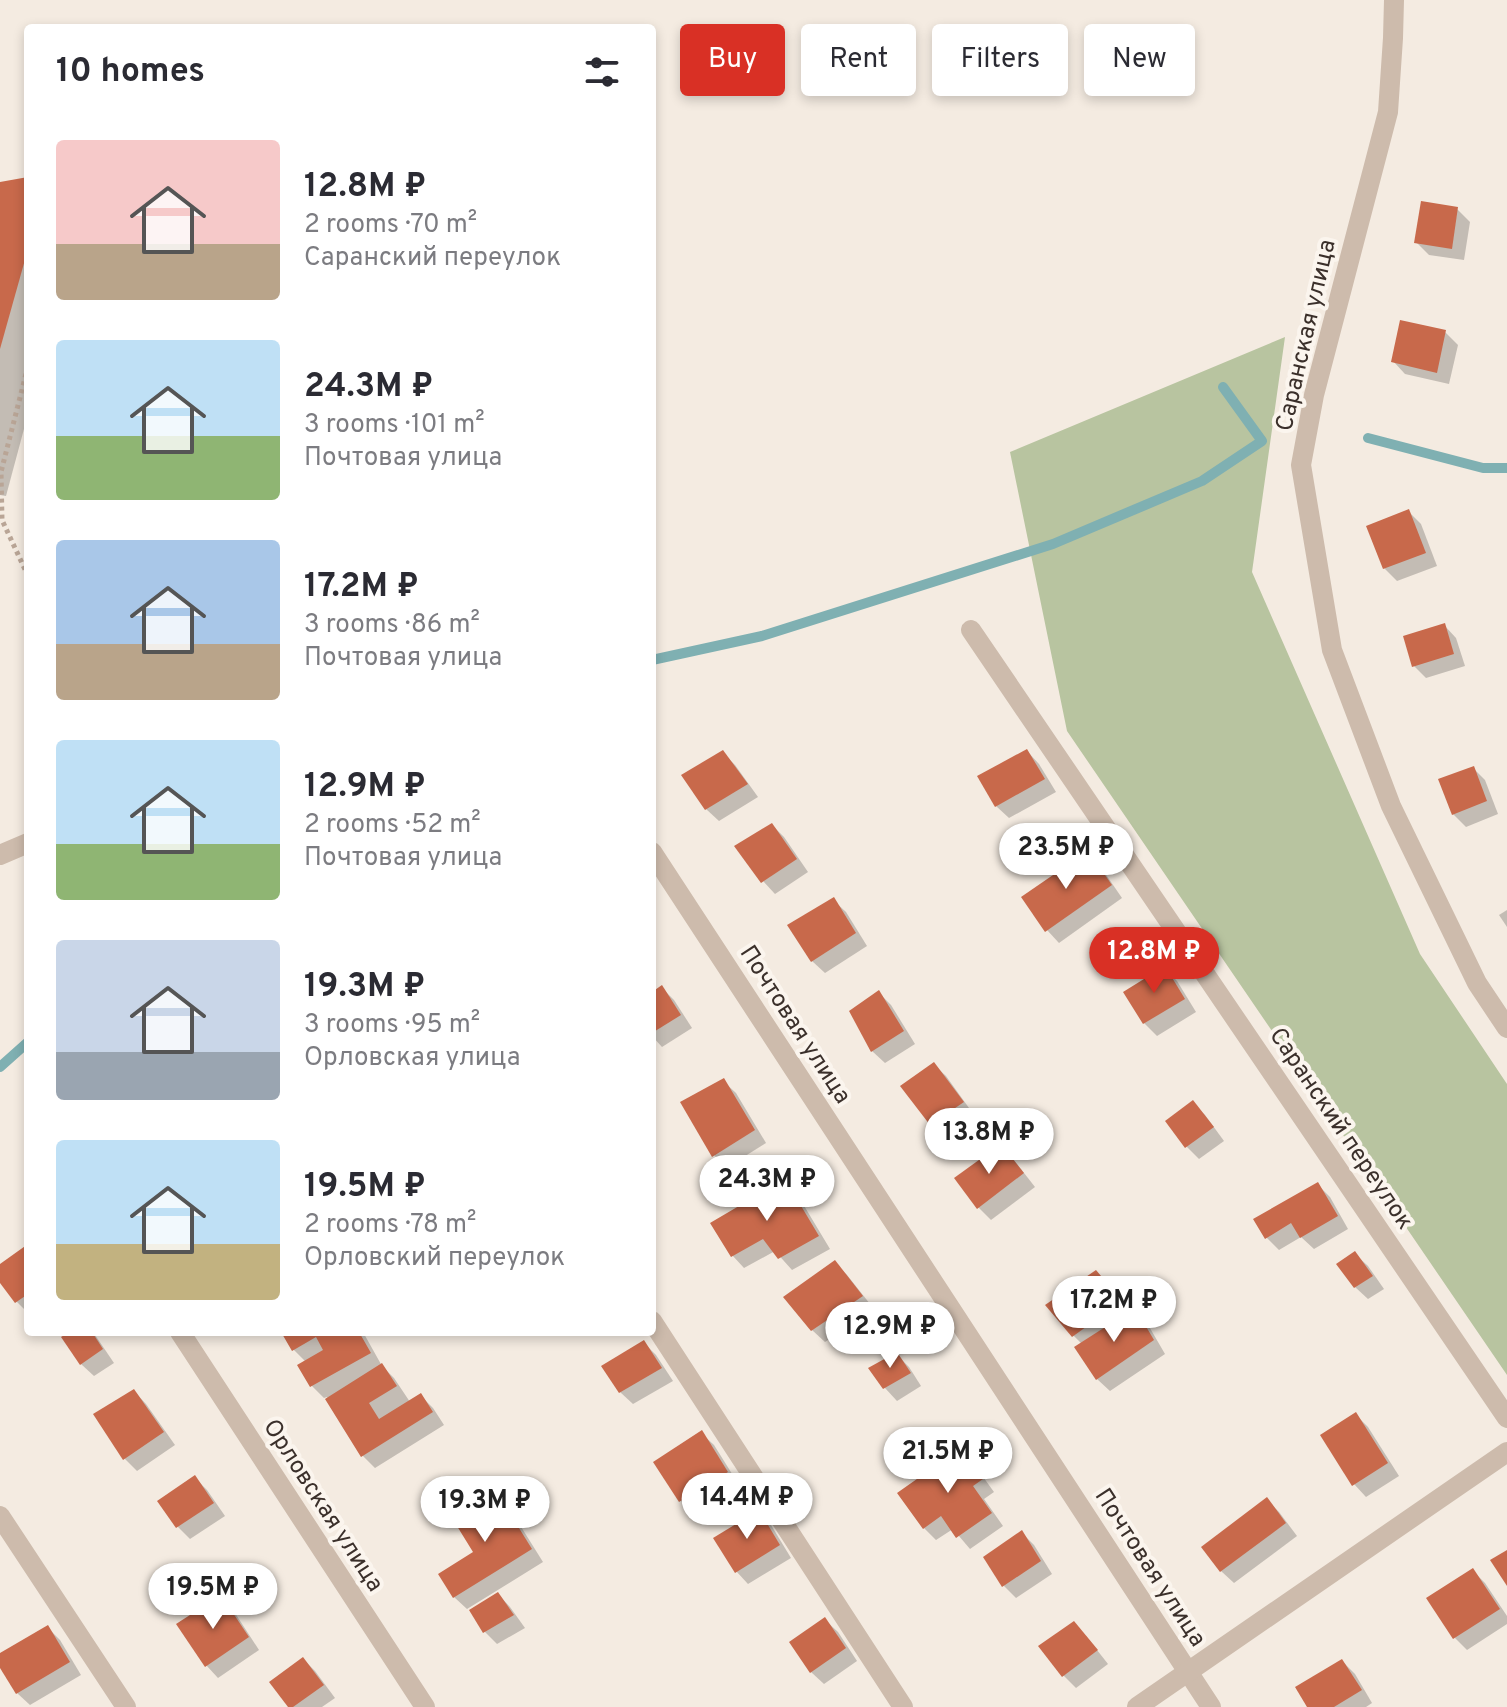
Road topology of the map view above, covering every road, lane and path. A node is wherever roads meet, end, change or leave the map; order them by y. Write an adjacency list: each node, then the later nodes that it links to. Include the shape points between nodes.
1 (1394, 0): 8 (street, Саранская улица, via 1388,112 1314,395 1301,465 1332,650 1391,806 1477,983)
2 (24, 382): 3 (path, via 1,472 2,520)
3 (24, 567)
4 (971, 630): 11 (street, Саранский переулок)
5 (24, 845): 6 (street)
6 (0, 855)
7 (656, 858): 14 (street, Почтовая улица)
8 (1507, 1028)
9 (656, 1327): 17 (street)
10 (183, 1336): 16 (street, Орловская улица)
11 (1507, 1418)
12 (1507, 1452): 14 (street)
13 (0, 1516): 15 (street)
14 (1189, 1672): 18 (street); 19 (street, Почтовая улица)
15 (126, 1707)
16 (425, 1707)
17 (903, 1707)
18 (1137, 1707)
19 (1211, 1707)

